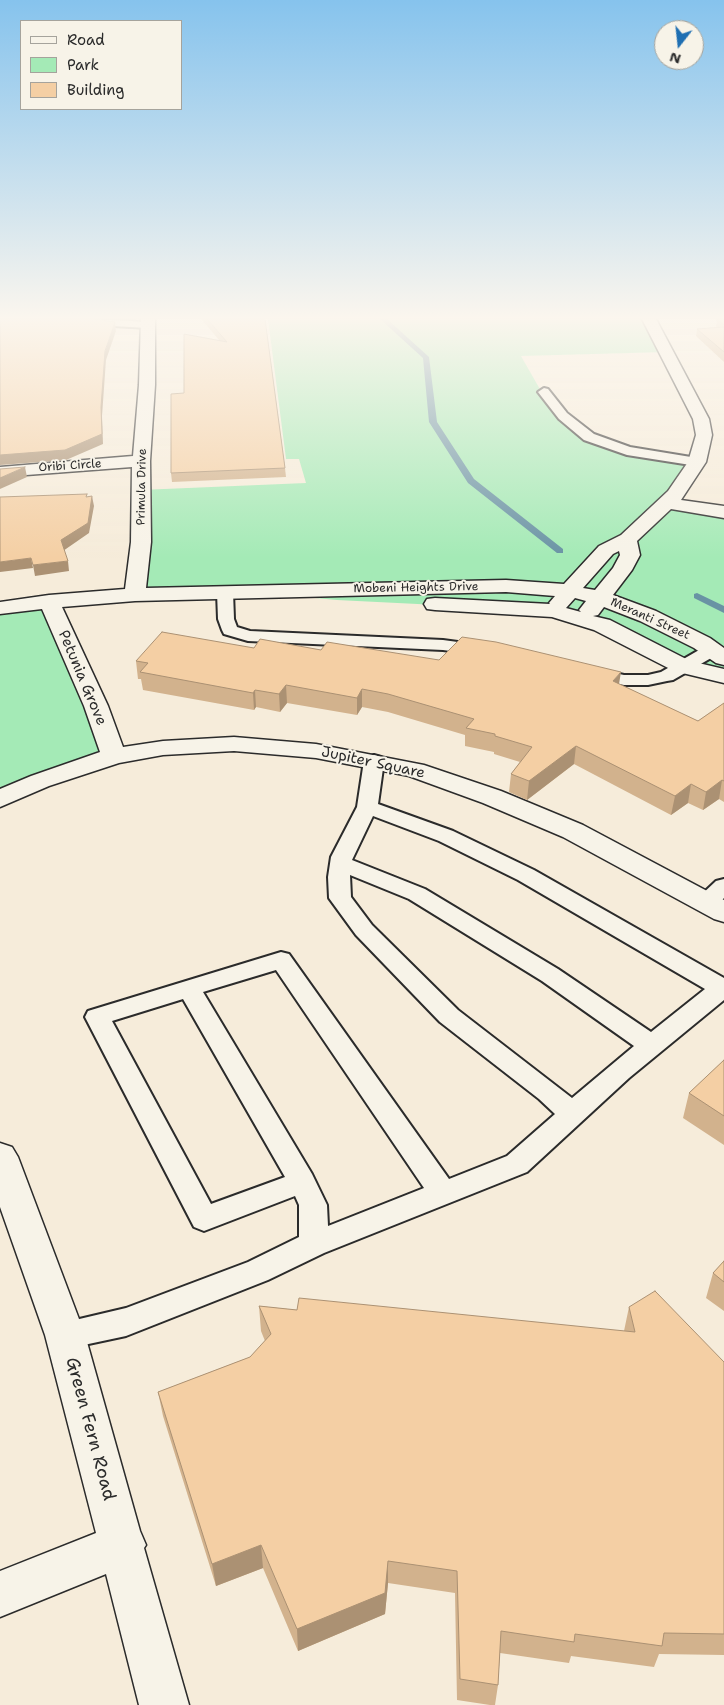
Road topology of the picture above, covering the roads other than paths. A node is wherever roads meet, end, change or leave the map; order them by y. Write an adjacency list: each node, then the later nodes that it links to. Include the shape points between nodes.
1 (146, 399): 4 (street, Primula Drive)
2 (549, 399): 5 (lane, via 589,438 627,451)
3 (691, 399): 5 (street, via 704,435)
4 (141, 461): 6 (street, Oribi Circle); 13 (street, Primula Drive, via 141,542)
5 (697, 462): 7 (street)
6 (0, 472)
7 (667, 502): 8 (street); 9 (street)
8 (724, 512)
9 (627, 540): 10 (street, via 606,550); 14 (street, via 630,555)
10 (570, 591): 12 (street, Mobeni Heights Drive, via 506,586 306,589); 14 (street, Meranti Street); 17 (street)
11 (225, 592): 12 (street, Mobeni Heights Drive); 13 (street, Mobeni Heights Drive); 19 (lane, via 226,619 230,630 248,636 443,645)
12 (261, 593): 17 (street, Mobeni Heights Drive)
13 (135, 594): 15 (street, Mobeni Heights Drive)
14 (600, 598): 18 (street); 20 (street, Meranti Street, via 648,616)
15 (49, 602): 16 (street, Mobeni Heights Drive); 24 (street, Petunia Grove, via 96,706)
16 (0, 608)
17 (553, 610): 18 (street, Mobeni Heights Drive)
18 (583, 618): 21 (street, Meranti Street)
19 (495, 652)
20 (718, 654): 21 (lane)
21 (682, 666): 22 (lane, via 667,676 648,680 624,680); 23 (street, Meranti Street)
22 (579, 671)
23 (724, 676)
24 (114, 756): 25 (street, Jupiter Square, via 163,748 234,744 316,751); 26 (street, Jupiter Square, via 40,781)
25 (374, 761): 27 (lane); 29 (street, Jupiter Square, via 416,770 492,796)
26 (0, 799)
27 (367, 806): 28 (lane); 30 (lane, via 446,836 526,875)
28 (341, 864): 32 (lane, via 417,894 550,975); 33 (lane, via 340,898 364,930 449,1016)
29 (718, 900)
30 (723, 987): 32 (lane)
31 (189, 988): 35 (lane); 35 (lane, via 96,1017 204,1219); 36 (lane, via 281,960)
32 (652, 1045): 33 (lane)
33 (572, 1114): 36 (lane, via 517,1164)
34 (0, 1157): 38 (street, Green Fern Road)
35 (302, 1182): 37 (lane, via 313,1205)
36 (443, 1192): 37 (lane)
37 (314, 1244): 38 (lane, via 258,1271 126,1322)
38 (65, 1335): 39 (street, Green Fern Road)
39 (123, 1545): 40 (street); 41 (street, Green Fern Road)
40 (0, 1594)
41 (164, 1705)

